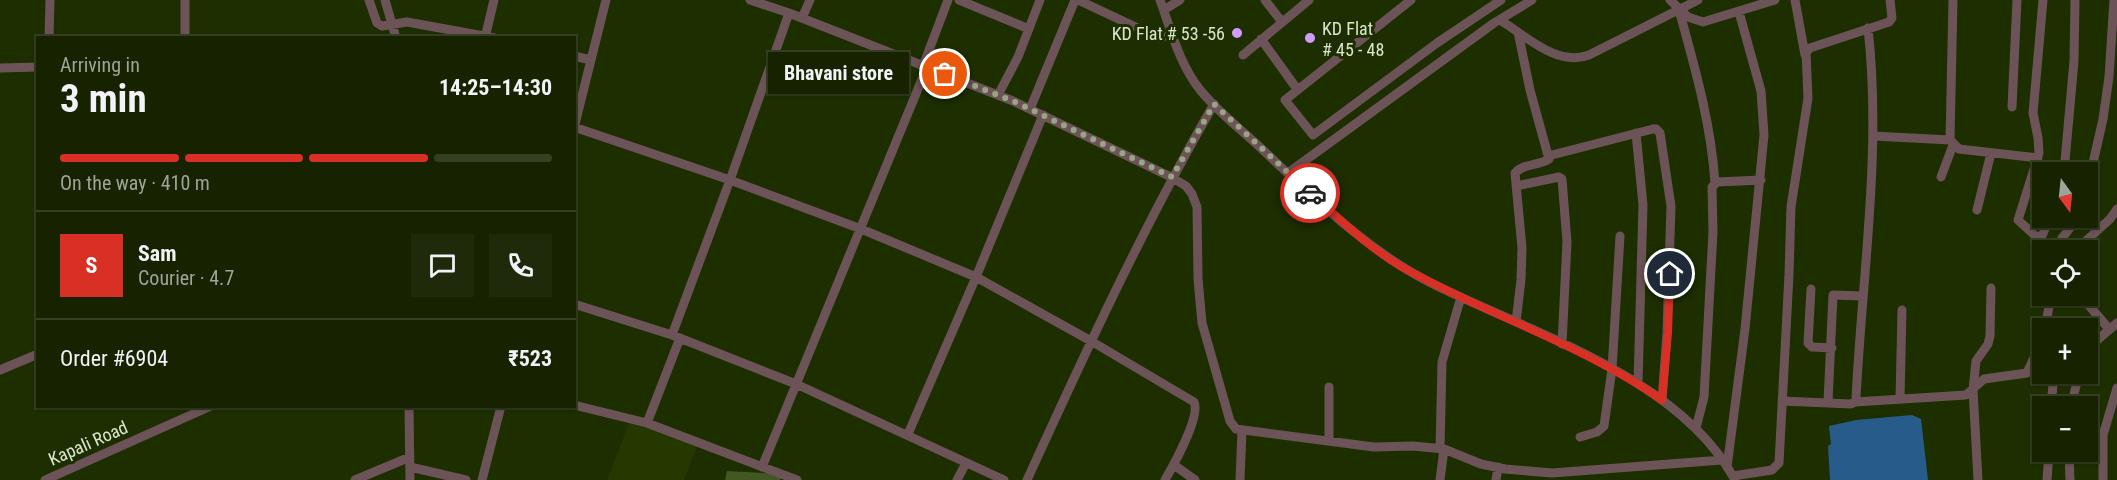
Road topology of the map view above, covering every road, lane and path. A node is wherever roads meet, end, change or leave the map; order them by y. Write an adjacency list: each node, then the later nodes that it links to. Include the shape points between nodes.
1 (50, 0): 41 (street)
2 (185, 0): 42 (street)
3 (369, 0): 36 (street, via 380,26)
4 (385, 0): 36 (street)
5 (494, 0): 44 (street)
6 (606, 0): 49 (street)
7 (750, 0): 32 (street)
8 (810, 0): 33 (street)
9 (948, 0): 50 (street)
10 (959, 0): 38 (street)
11 (1040, 0): 38 (street)
12 (1076, 0): 40 (street, via 1159,38); 57 (street)
13 (1180, 0): 29 (street)
14 (1265, 0): 35 (street)
15 (1309, 0): 35 (street)
16 (1411, 0): 53 (street)
17 (1501, 0): 53 (street, via 1312,135 1285,100)
18 (1532, 0): 34 (street)
19 (1670, 0): 30 (street)
20 (1698, 0): 30 (street)
21 (1775, 0): 31 (street)
22 (1795, 0): 47 (street)
23 (1890, 0): 37 (street, via 1891,20)
24 (1953, 0): 63 (street)
25 (2017, 0): 56 (street)
26 (2043, 0): 66 (street, via 2032,112)
27 (2075, 0): 67 (street)
28 (2114, 0): 68 (street, via 2109,77)
29 (1162, 5): 40 (street)
30 (1679, 10): 31 (street, via 1694,21 1703,22); 39 (street, via 1582,58 1555,55); 74 (street, via 1705,108)
31 (1739, 12): 73 (street, via 1757,72 1764,114)
32 (789, 13): 33 (street); 72 (street)
33 (802, 18): 50 (street)
34 (1500, 20): 39 (street); 69 (street)
35 (1282, 22): 45 (street)
36 (393, 24): 43 (street); 44 (street, via 407,22)
37 (1869, 28): 47 (street, via 1810,48); 62 (street)
38 (1029, 29): 54 (street)
39 (1518, 32): 65 (street)
40 (1172, 34): 55 (street, via 1200,90)
41 (49, 36)
42 (185, 36)
43 (396, 36)
44 (485, 36)
45 (1261, 39): 46 (street); 53 (street)
46 (1243, 55)
47 (1805, 55): 109 (street, via 1808,98 1791,207)
48 (576, 56): 49 (street)
49 (591, 60): 59 (street)
50 (925, 66): 54 (street); 79 (street)
51 (36, 67): 52 (street)
52 (0, 68)
53 (1297, 89)
54 (998, 95): 57 (street)
55 (1214, 104): 69 (street); 70 (street)
56 (2012, 106)
57 (1030, 109): 58 (street)
58 (1043, 115): 70 (street); 83 (street)
59 (576, 123)
60 (576, 127): 72 (street)
61 (1636, 133): 65 (street); 102 (street, via 1643,205); 108 (street, via 1656,129 1660,133 1671,206)
62 (1873, 136): 63 (street); 86 (street)
63 (1952, 142): 64 (street, via 1959,149); 71 (street)
64 (1991, 153): 66 (street); 77 (street)
65 (1548, 156): 75 (street, via 1547,161 1517,170)
66 (2038, 158): 81 (street, via 2018,220)
67 (2065, 162)
68 (2092, 162)
69 (1288, 173): 87 (street, via 1399,265)
70 (1172, 177): 95 (street); 118 (street, via 1186,186 1195,201 1202,323 1230,421)
71 (1941, 177)
72 (730, 180): 79 (street); 93 (street)
73 (1761, 180): 74 (street); 127 (street)
74 (1715, 183): 117 (street, via 1704,398)
75 (1516, 186): 91 (street, via 1522,248); 96 (street, via 1562,179 1567,242)
76 (2117, 209): 82 (street)
77 (1977, 210)
78 (2045, 228): 81 (street)
79 (861, 229): 83 (street); 103 (street)
80 (1620, 236): 100 (street)
81 (2040, 240)
82 (2087, 240)
83 (976, 277): 95 (street); 119 (street)
84 (1991, 288): 106 (street, via 1990,336 1976,361)
85 (1811, 289): 97 (street, via 1808,343 1812,347)
86 (1862, 296): 97 (street, via 1833,295); 111 (street)
87 (1461, 297): 91 (street); 122 (street, via 1442,362)
88 (576, 305): 93 (street)
89 (2092, 306): 92 (street)
90 (1902, 310): 107 (street)
91 (1516, 322): 96 (street)
92 (2113, 326): 94 (street)
93 (676, 337): 103 (street); 116 (street)
94 (2098, 339)
95 (1091, 341): 128 (street, via 1194,402 1196,413); 142 (street)
96 (1562, 344): 100 (street)
97 (1832, 348): 110 (street)
98 (36, 355): 101 (street)
99 (2032, 363): 106 (street, via 2027,373 1984,379)
100 (1612, 369): 102 (street); 120 (street, via 1604,426)
101 (0, 370)
102 (1638, 383): 108 (street)
103 (796, 384): 119 (street); 129 (street)
104 (1329, 387): 121 (street)
105 (2117, 388): 151 (street, via 2103,435)
106 (1973, 390): 107 (street, via 1955,397); 148 (street)
107 (1900, 399): 111 (street)
108 (1662, 400): 117 (street)
109 (1782, 400): 110 (street); 133 (street, via 1776,468)
110 (1828, 402): 111 (street)
111 (1855, 402)
112 (576, 405): 116 (street)
113 (207, 408): 134 (street, Kapali Road)
114 (409, 408): 123 (street)
115 (500, 408): 138 (street)
116 (647, 423): 129 (street)
117 (1696, 428): 127 (street)
118 (1242, 431): 121 (street); 145 (street)
119 (908, 434): 126 (street)
120 (1580, 437)
121 (1329, 441): 122 (street)
122 (1442, 449): 131 (street); 146 (street)
123 (410, 457): 130 (street); 135 (street)
124 (2048, 462): 149 (street)
125 (2069, 462): 150 (street)
126 (966, 463): 140 (street); 141 (street)
127 (1724, 463): 132 (street); 133 (street)
128 (1174, 465): 143 (street); 144 (street)
129 (762, 466): 139 (street)
130 (410, 467): 136 (street); 137 (street)
131 (1498, 468): 132 (street); 147 (street)
132 (1555, 476)
133 (1734, 478)
134 (45, 480)
135 (355, 480)
136 (410, 480)
137 (466, 480)
138 (482, 480)
139 (797, 480)
140 (957, 480)
141 (1004, 480)
142 (1027, 480)
143 (1165, 480)
144 (1195, 480)
145 (1240, 480)
146 (1440, 480)
147 (1496, 480)
148 (1978, 480)
149 (2047, 480)
150 (2070, 480)
151 (2103, 480)

